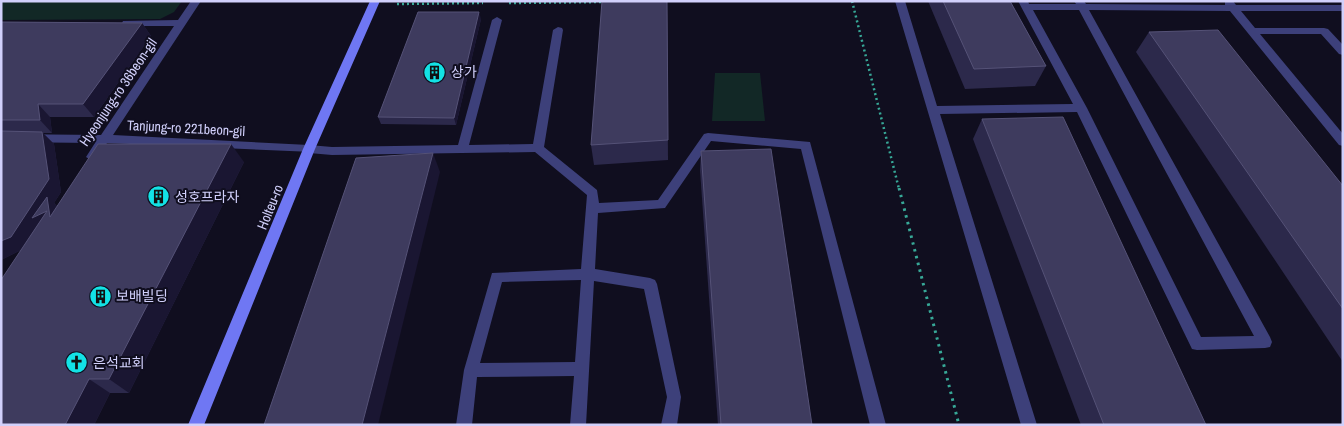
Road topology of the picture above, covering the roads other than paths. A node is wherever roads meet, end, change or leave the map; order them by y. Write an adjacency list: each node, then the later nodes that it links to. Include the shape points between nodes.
1 (196, 1): 11 (street, Hyeonjung-ro 36beon-gil)
2 (375, 1): 21 (street, Holteu-ro)
3 (900, 1): 16 (street)
4 (1024, 4): 5 (street); 15 (street)
5 (1081, 4): 6 (street); 15 (street, via 1265,342 1197,344)
6 (1230, 4): 7 (street); 13 (street)
7 (1301, 4): 8 (street)
8 (1343, 8)
9 (497, 20): 22 (street)
10 (115, 23): 11 (street)
11 (182, 24): 18 (street, Hyeonjung-ro 36beon-gil)
12 (558, 30): 20 (street)
13 (1252, 31): 14 (street, via 1324,31); 19 (street)
14 (1343, 52)
15 (1081, 108): 16 (street)
16 (933, 110): 33 (street)
17 (1, 138): 18 (street, Tanjung-ro 221beon-gil)
18 (104, 139): 21 (street, Tanjung-ro 221beon-gil); 23 (street, Hyeonjung-ro 36beon-gil)
19 (1343, 142)
20 (538, 148): 22 (street, Tanjung-ro 221beon-gil); 24 (street, via 593,193)
21 (309, 149): 22 (street, Tanjung-ro 221beon-gil); 28 (street, Holteu-ro)
22 (462, 150)
23 (84, 171)
24 (593, 208): 25 (street); 32 (street, via 661,205 708,137 806,145)
25 (588, 274): 26 (street); 27 (street, via 497,278); 31 (street, via 650,284 674,397)
26 (582, 369): 27 (street); 30 (street)
27 (471, 370): 29 (street)
28 (196, 425)
29 (464, 425)
30 (578, 425)
31 (668, 425)
32 (878, 425)
33 (1029, 425)

